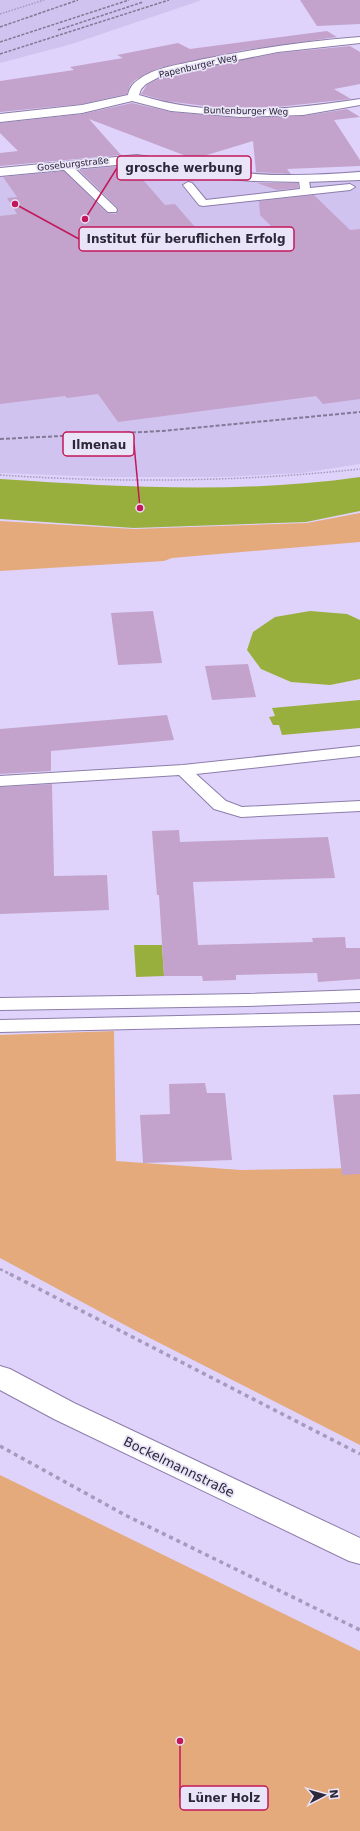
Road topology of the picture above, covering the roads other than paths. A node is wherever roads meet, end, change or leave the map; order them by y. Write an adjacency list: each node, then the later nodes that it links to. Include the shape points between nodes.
1 (360, 40): 2 (street, Papenburger Weg, via 278,50 178,68 143,82 134,89)
2 (133, 97): 3 (street, Buntenburger Weg, via 169,107 235,112 303,111); 4 (street, via 82,109)
3 (360, 102)
4 (0, 118)
5 (65, 165): 6 (street, Goseburgstraße); 9 (street, Goseburgstraße, via 137,159); 11 (lane)
6 (0, 172)
7 (360, 176): 9 (street, Goseburgstraße)
8 (188, 186): 9 (lane, via 203,203)
9 (304, 186): 10 (lane)
10 (350, 187)
11 (112, 210)
12 (360, 751): 13 (lane)
13 (183, 770): 14 (lane); 15 (lane, via 220,805 241,812)
14 (0, 781)
15 (360, 806)
16 (360, 996): 17 (lane)
17 (0, 1004)
18 (360, 1018): 19 (lane)
19 (0, 1026)
20 (0, 1377): 21 (street, Bockelmannstraße, via 99,1428)
21 (360, 1552)

